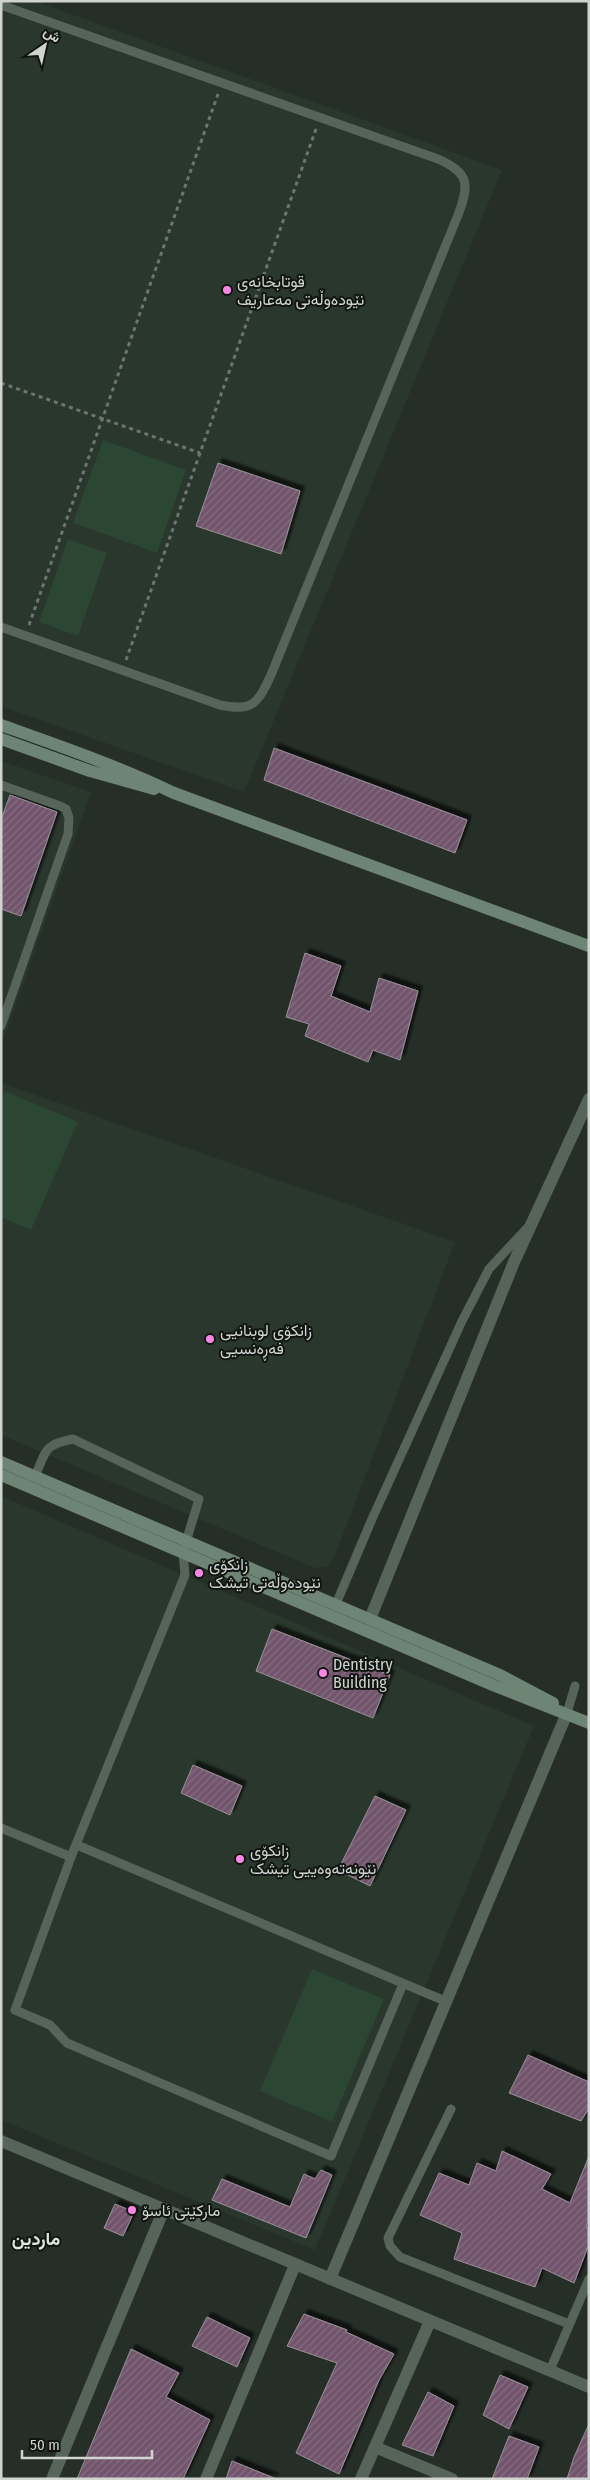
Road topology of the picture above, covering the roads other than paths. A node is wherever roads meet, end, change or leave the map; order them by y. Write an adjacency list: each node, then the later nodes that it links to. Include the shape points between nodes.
1 (1, 5): 2 (lane, via 454,166 462,174 465,184 464,198 258,701 247,708 220,705)
2 (1, 627)
3 (1, 726): 6 (street, via 118,767)
4 (1, 739): 6 (street, via 132,784)
5 (1, 785): 8 (lane, via 60,806 66,809 69,818 68,834)
6 (174, 794): 7 (street)
7 (589, 946)
8 (1, 1026)
9 (589, 1098): 10 (street)
10 (532, 1222): 16 (lane, via 489,1269 462,1321); 17 (street)
11 (1, 1462): 13 (street)
12 (1, 1475): 15 (street)
13 (35, 1476): 14 (street); 14 (lane, via 53,1443 73,1439 199,1499)
14 (187, 1539): 15 (lane); 16 (street)
15 (183, 1552): 19 (street, via 495,1686); 22 (lane, via 185,1575)
16 (336, 1604): 17 (street)
17 (370, 1618): 19 (street, via 517,1683)
18 (575, 1686): 19 (lane)
19 (567, 1713): 20 (street); 25 (street)
20 (589, 1722)
21 (1, 1828): 23 (lane)
22 (77, 1846): 23 (lane); 24 (lane)
23 (71, 1857): 24 (lane, via 15,2010 50,2025 67,2043 331,2156)
24 (403, 1984): 25 (lane)
25 (445, 2001): 30 (street)
26 (451, 2109): 33 (lane, via 388,2238 390,2246 400,2257)
27 (1, 2141): 28 (street)
28 (164, 2209): 29 (street); 37 (street)
29 (295, 2265): 30 (street); 38 (street)
30 (330, 2279): 32 (street)
31 (589, 2279): 33 (lane)
32 (430, 2321): 34 (street); 36 (street)
33 (569, 2324): 34 (lane)
34 (550, 2370): 35 (street)
35 (589, 2386)
36 (375, 2447): 39 (street); 40 (street)
37 (52, 2479)
38 (206, 2479)
39 (361, 2479)
40 (452, 2479)

